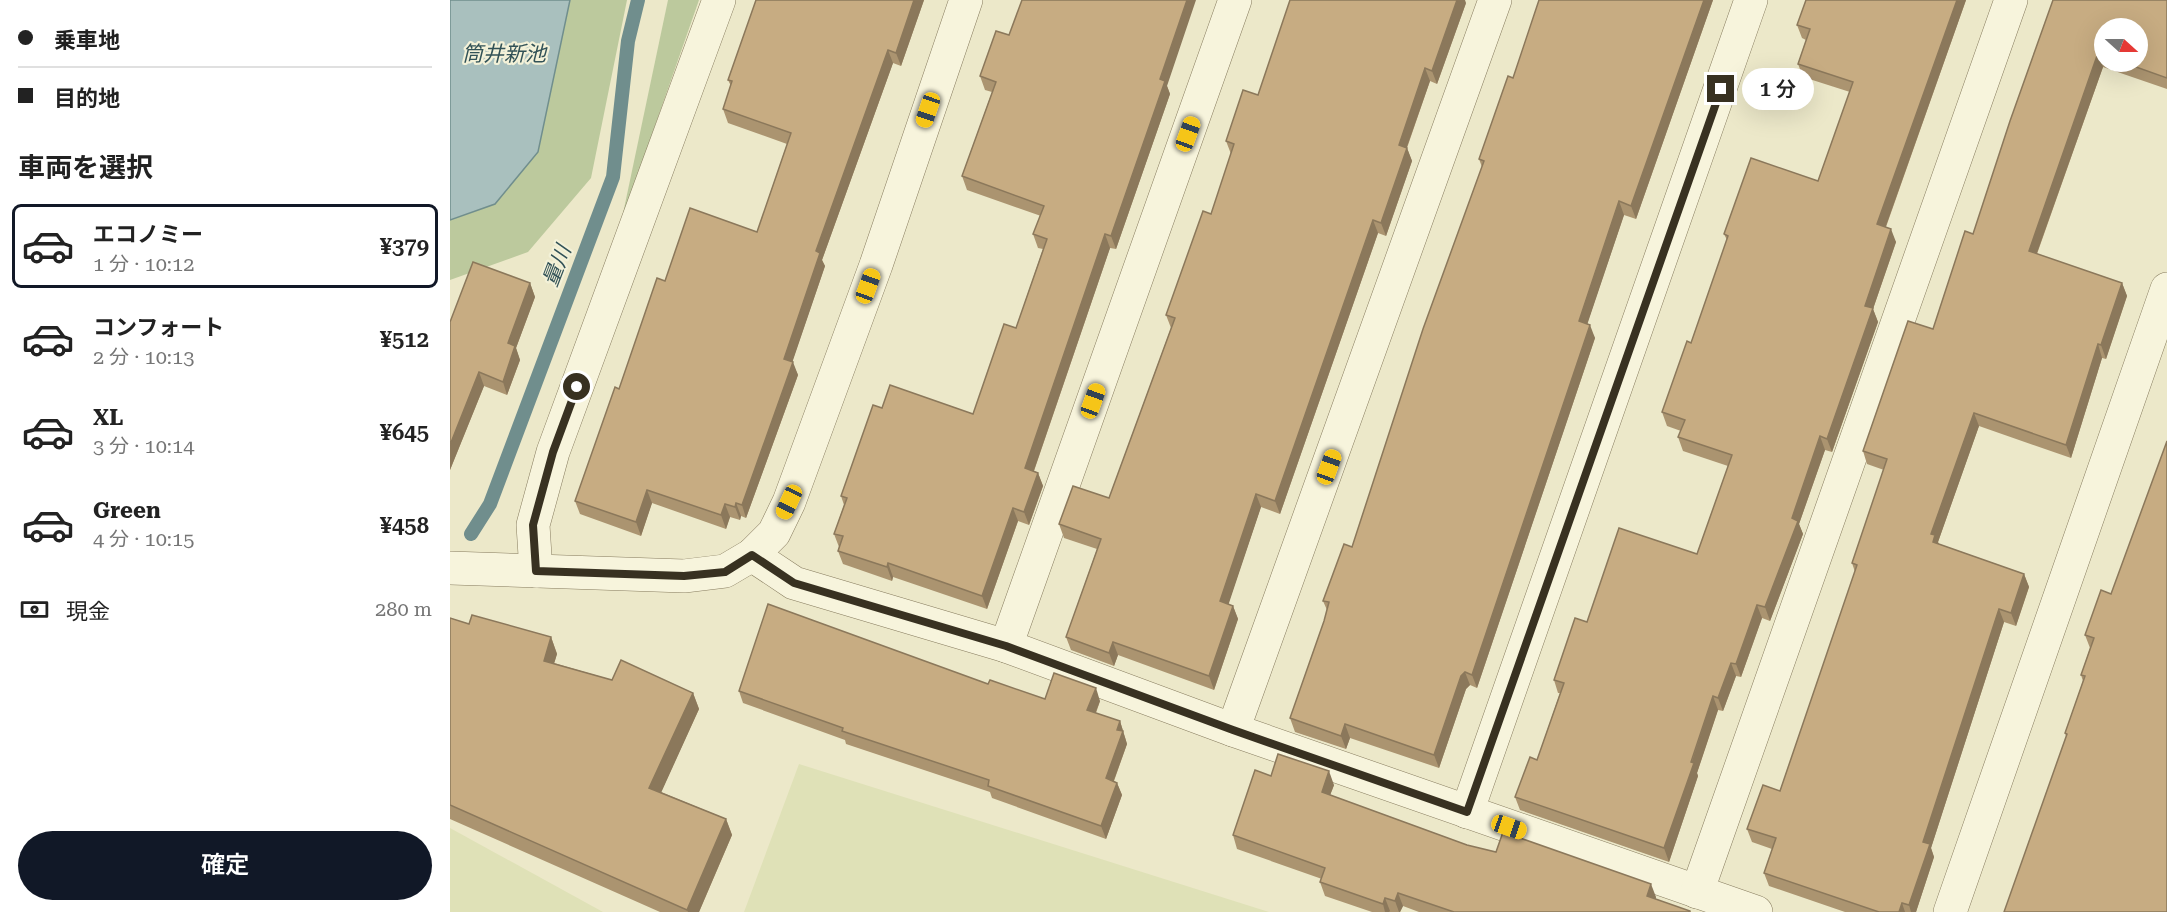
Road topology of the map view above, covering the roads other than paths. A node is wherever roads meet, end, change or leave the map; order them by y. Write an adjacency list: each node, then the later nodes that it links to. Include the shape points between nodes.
1 (719, 0): 10 (street, via 553,452 533,525)
2 (966, 0): 8 (street, via 876,265 789,502 774,533)
3 (1235, 0): 11 (street)
4 (1495, 0): 12 (street)
5 (1751, 0): 13 (street)
6 (2011, 0): 14 (street)
7 (2167, 289): 16 (street)
8 (752, 555): 10 (street, via 725,572 684,576); 11 (street, via 794,583)
9 (450, 568): 10 (street)
10 (536, 571)
11 (1006, 646): 12 (street)
12 (1233, 730): 13 (street)
13 (1467, 812): 14 (street)
14 (1697, 892): 15 (street)
15 (1756, 912)
16 (1950, 912)

